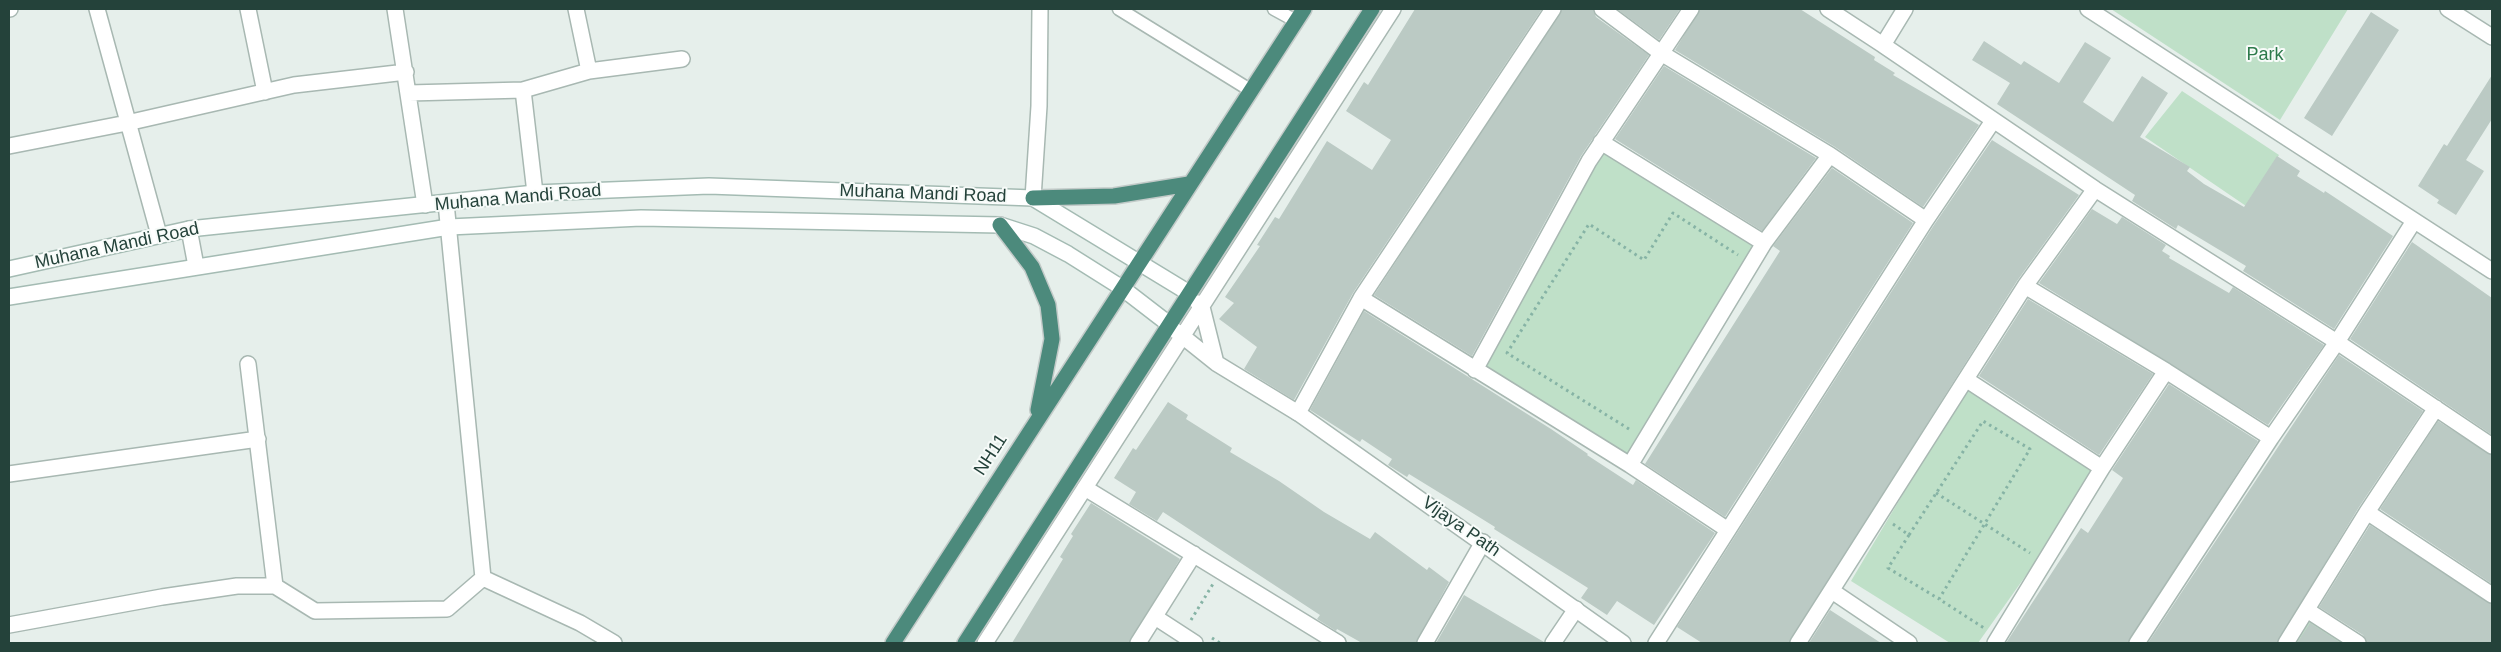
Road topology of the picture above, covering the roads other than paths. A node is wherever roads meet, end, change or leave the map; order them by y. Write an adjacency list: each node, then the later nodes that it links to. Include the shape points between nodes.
1 (97, 9): 29 (street)
2 (248, 9): 26 (street)
3 (395, 9): 23 (street)
4 (576, 9): 22 (street)
5 (1039, 9): 36 (street)
6 (1119, 9): 25 (lane)
7 (1274, 9): 17 (lane)
8 (1372, 9): 52 (highway)
9 (1393, 9): 55 (street)
10 (1553, 9): 54 (street)
11 (1602, 9): 20 (street)
12 (1691, 9): 20 (street)
13 (1828, 9): 19 (street)
14 (1905, 9): 19 (street)
15 (2448, 9): 18 (street)
16 (2091, 10): 40 (street)
17 (1300, 15): 25 (highway, NH11)
18 (2492, 37)
19 (1883, 45): 28 (street)
20 (1661, 53): 30 (street); 32 (street)
21 (682, 59): 22 (street)
22 (589, 71): 24 (street)
23 (406, 72): 26 (street, via 294,85); 27 (street)
24 (524, 90): 27 (street); 35 (street)
25 (1250, 90): 33 (highway, NH11)
26 (265, 92): 29 (street)
27 (409, 92): 38 (street)
28 (1993, 121): 34 (street); 39 (street)
29 (127, 123): 31 (street); 44 (street)
30 (1601, 142): 45 (street); 61 (street)
31 (9, 146)
32 (1830, 155): 39 (street); 45 (street)
33 (1189, 184): 36 (highway, via 1114,196); 46 (highway, NH11)
34 (2094, 189): 50 (street); 58 (street)
35 (535, 194): 36 (street, Muhana Mandi Road, via 709,186); 37 (street, Muhana Mandi Road)
36 (1033, 198): 46 (street)
37 (446, 203): 38 (street, Muhana Mandi Road); 42 (street)
38 (425, 205): 43 (street, Muhana Mandi Road)
39 (1926, 220): 75 (street)
40 (2414, 221): 49 (street); 58 (street)
41 (1000, 225): 42 (street, Vijaya Path, via 640,218); 51 (street, Vijaya Path, via 1034,236); 66 (highway, via 1032,267 1048,305 1052,339)
42 (448, 227): 47 (street, Vijaya Path); 78 (street)
43 (189, 229): 44 (street, Muhana Mandi Road); 47 (street)
44 (159, 235): 48 (street, Muhana Mandi Road)
45 (1764, 243): 70 (street)
46 (1137, 263): 51 (highway, NH11); 52 (street)
47 (196, 266): 53 (street, Vijaya Path)
48 (9, 269)
49 (2492, 271)
50 (2025, 286): 62 (street); 63 (street)
51 (1122, 288): 56 (street, Vijaya Path); 66 (highway, NH11)
52 (1189, 294): 55 (street); 56 (highway)
53 (9, 297)
54 (1361, 298): 61 (street); 65 (street)
55 (1202, 307): 57 (street); 59 (street)
56 (1170, 325): 57 (street, Vijaya Path); 89 (highway)
57 (1181, 337): 59 (street, Vijaya Path); 73 (street)
58 (2337, 342): 64 (street); 67 (street)
59 (1216, 363): 65 (street, Vijaya Path)
60 (248, 364): 68 (street)
61 (1475, 370): 70 (street)
62 (2166, 371): 67 (street); 71 (street)
63 (1967, 380): 71 (street); 80 (street)
64 (2436, 408): 69 (street); 74 (street)
65 (1298, 413): 76 (street, Vijaya Path)
66 (1036, 419): 88 (highway, NH11)
67 (2271, 438): 100 (street)
68 (258, 439): 72 (street); 79 (street)
69 (2492, 446)
70 (1630, 465): 75 (street)
71 (2102, 468): 99 (street)
72 (9, 474)
73 (1085, 488): 77 (street); 90 (street)
74 (2368, 512): 81 (street); 83 (street)
75 (1728, 530): 96 (street)
76 (1483, 542): 82 (street, Vijaya Path); 93 (street)
77 (1194, 554): 84 (street); 92 (street)
78 (483, 578): 79 (street, via 447,609 315,611); 87 (street, via 580,623)
79 (275, 586): 85 (street, via 237,586)
80 (1832, 591): 97 (street); 98 (street)
81 (2492, 595)
82 (1576, 610): 94 (street); 95 (street, Vijaya Path)
83 (2307, 610): 101 (street); 102 (street)
84 (1155, 617): 86 (street); 91 (street)
85 (9, 625)
86 (1200, 638)
87 (614, 643)
88 (893, 643)
89 (965, 643)
90 (985, 643)
91 (1138, 643)
92 (1338, 643)
93 (1425, 643)
94 (1553, 643)
95 (1623, 643)
96 (1656, 643)
97 (1798, 643)
98 (1909, 643)
99 (1995, 643)
100 (2137, 643)
101 (2286, 643)
102 (2358, 643)

